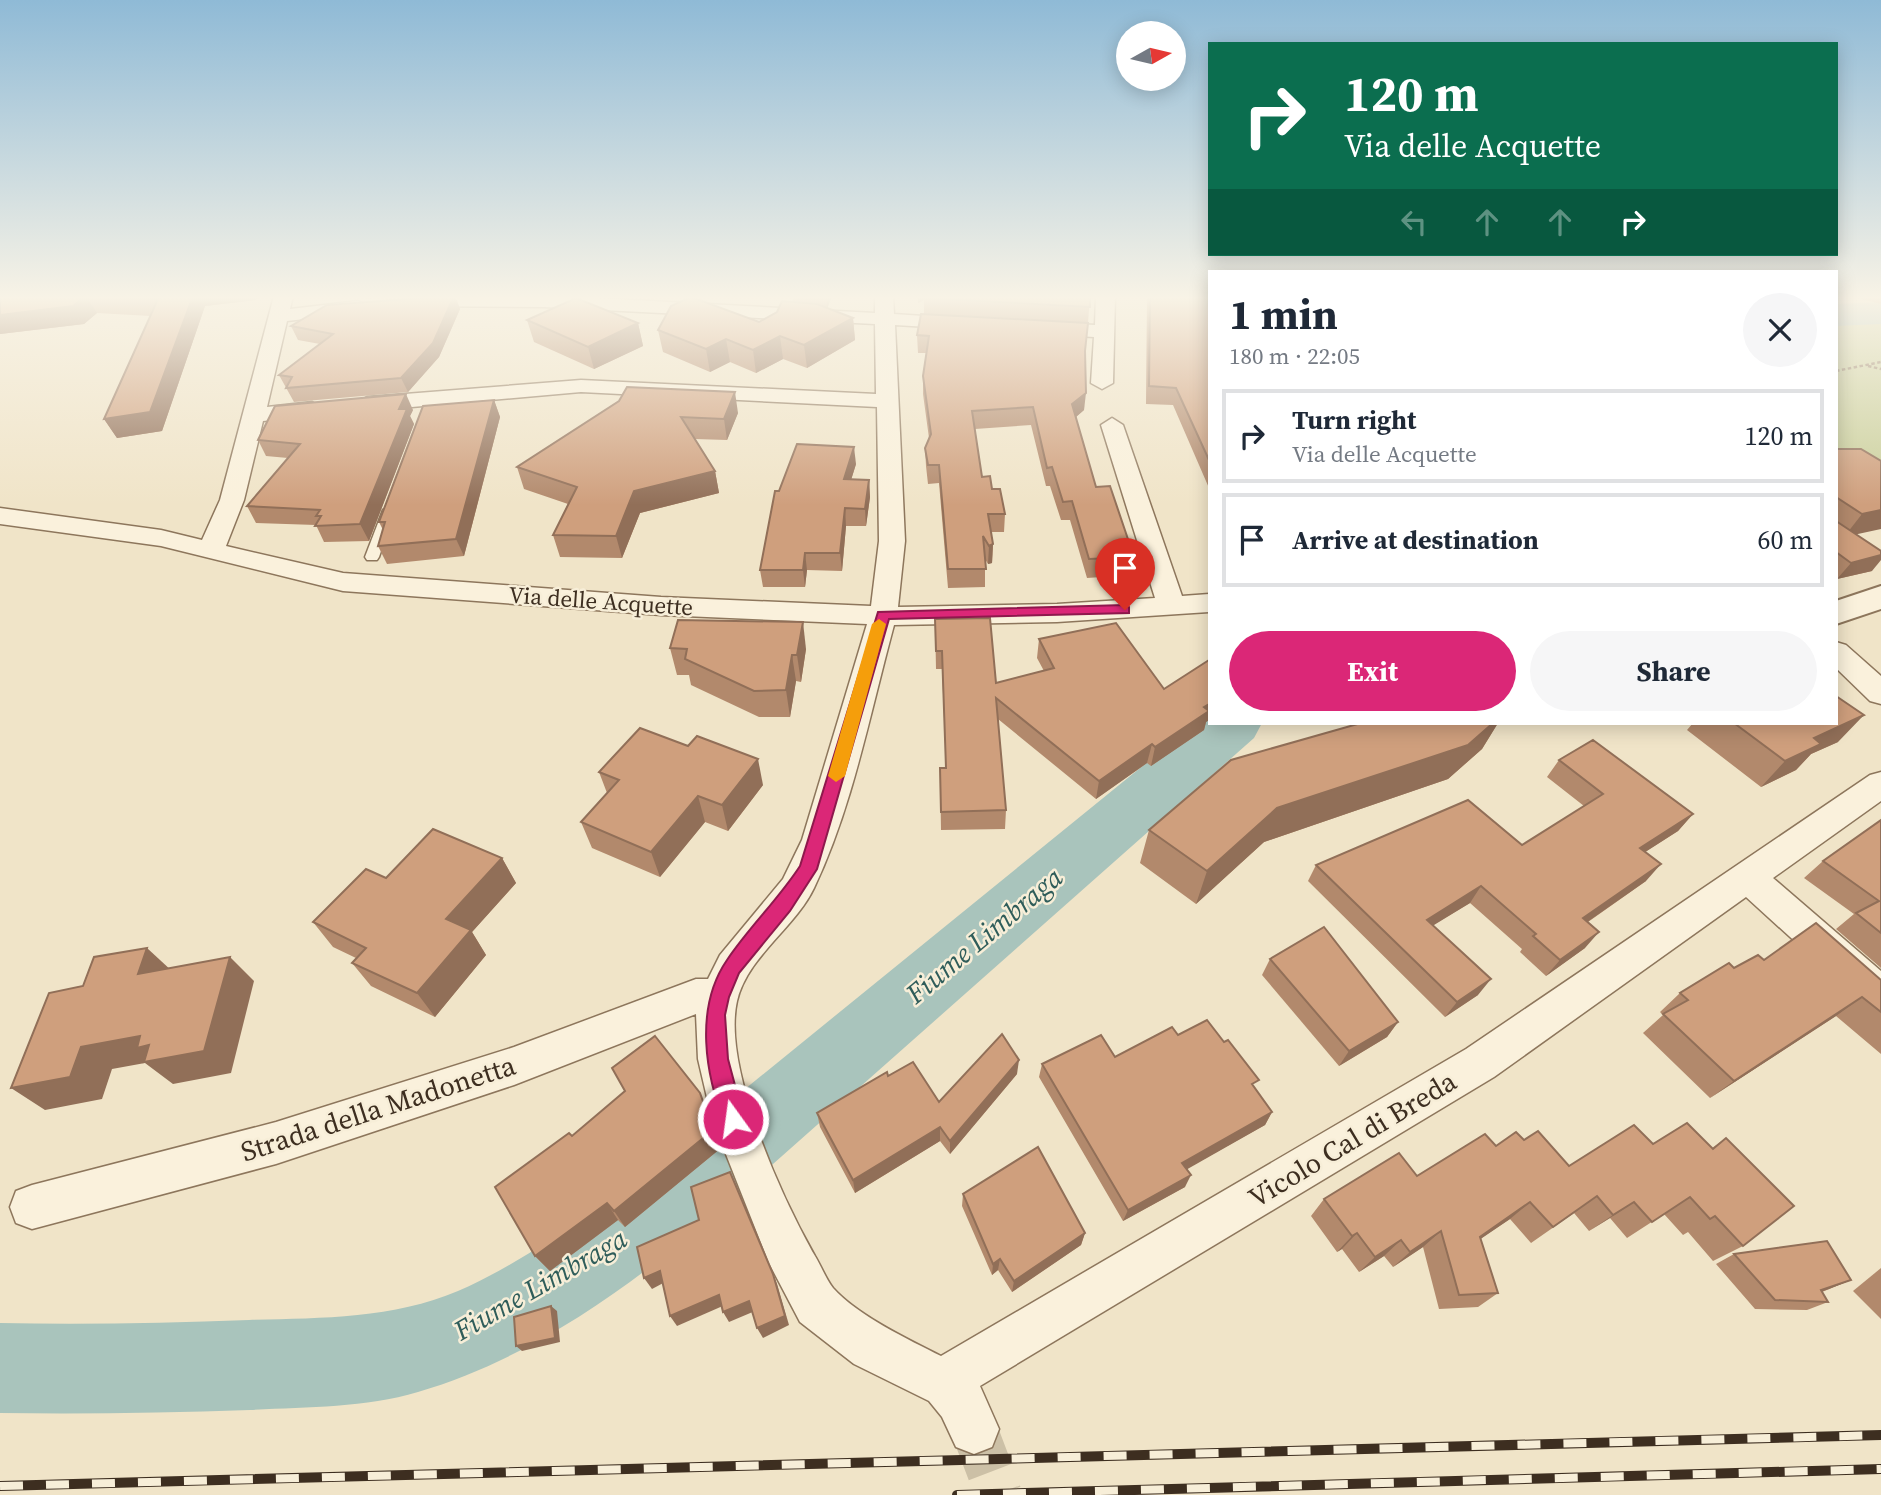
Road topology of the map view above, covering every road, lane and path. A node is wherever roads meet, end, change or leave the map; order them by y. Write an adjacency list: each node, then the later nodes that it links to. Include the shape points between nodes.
1 (266, 366): 8 (street)
2 (885, 366): 7 (street)
3 (1102, 366): 6 (street)
4 (1860, 366): 5 (path)
5 (1838, 371)
6 (1102, 383)
7 (886, 401): 8 (street, via 581,386 428,405 344,406); 20 (street, via 891,570)
8 (253, 415): 12 (street, via 232,500)
9 (1112, 425): 18 (street)
10 (394, 496): 13 (lane)
11 (0, 516): 12 (street, Via delle Acquette, via 161,538)
12 (211, 550): 20 (street, Via delle Acquette, via 343,582 661,606)
13 (372, 557)
14 (1881, 586): 15 (street)
15 (1838, 592)
16 (1881, 597): 19 (street)
17 (1208, 603): 18 (street, Via delle Acquette)
18 (1172, 607): 20 (street, Via delle Acquette)
19 (1838, 612)
20 (883, 615): 26 (street, via 808,869 733,967)
21 (1838, 654): 22 (street)
22 (1881, 693)
23 (1881, 784): 24 (street, Vicolo Cal di Breda)
24 (1748, 878): 25 (street); 28 (street, Vicolo Cal di Breda, via 1480,1063 961,1370)
25 (1881, 995)
26 (719, 997): 27 (street, Strada della Madonetta, via 696,996 514,1066 276,1143); 28 (street, via 715,1015 718,1059 733,1119 785,1247 817,1305 871,1347)
27 (33, 1207)
28 (946, 1384): 29 (street, via 960,1399)
29 (974, 1429)

